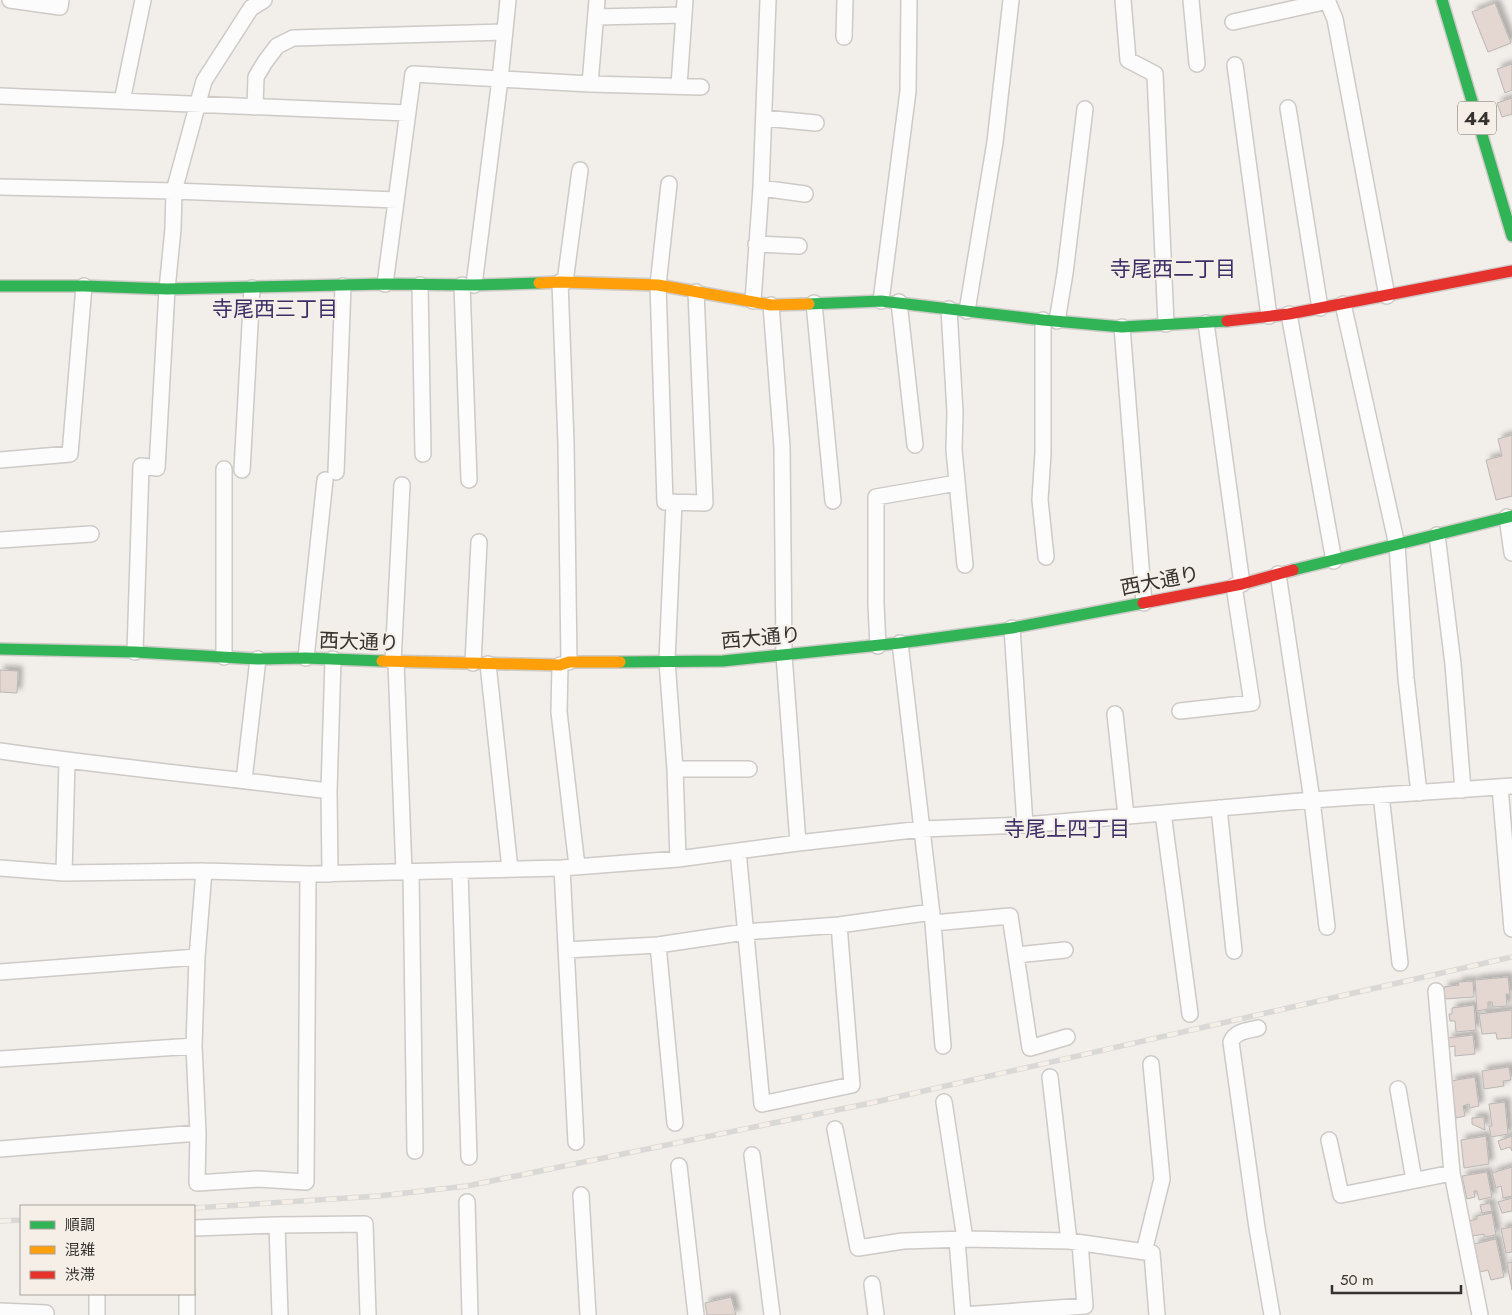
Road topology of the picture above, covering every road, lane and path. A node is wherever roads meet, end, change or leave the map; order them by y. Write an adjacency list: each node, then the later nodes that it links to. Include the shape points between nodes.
1 (10, 0): 2 (street, via 60,6)
2 (61, 0)
3 (143, 0): 28 (street)
4 (264, 0): 29 (street, via 251,8 204,80)
5 (508, 0): 19 (street)
6 (597, 0): 17 (street)
7 (685, 0): 16 (street)
8 (768, 0): 34 (street)
9 (846, 0): 20 (street)
10 (909, 0): 59 (street, via 908,91)
11 (1011, 0): 67 (street, via 995,142)
12 (1123, 0): 72 (street, via 1128,60 1155,74)
13 (1191, 0): 21 (street)
14 (1327, 0): 18 (street); 58 (street, via 1335,19)
15 (1442, 0): 43 (street, 44)
16 (684, 15): 17 (street); 25 (street)
17 (596, 17): 24 (street)
18 (1233, 22)
19 (504, 32): 23 (street); 30 (street, via 293,38 277,46 256,77)
20 (844, 37)
21 (1197, 64)
22 (1235, 65): 69 (street)
23 (500, 79): 24 (street); 33 (street, via 412,74); 50 (street)
24 (590, 84): 25 (street)
25 (679, 86): 26 (street)
26 (701, 87)
27 (0, 96): 28 (street)
28 (122, 101): 29 (street)
29 (197, 104): 30 (street); 40 (street)
30 (255, 107): 33 (street)
31 (1288, 108): 65 (street)
32 (1085, 109): 70 (street, via 1065,272)
33 (407, 113): 42 (street)
34 (764, 118): 35 (street); 39 (street)
35 (816, 124)
36 (580, 170): 47 (street)
37 (669, 184): 51 (street)
38 (0, 186): 40 (street)
39 (761, 188): 41 (street); 44 (street)
40 (174, 191): 42 (street); 56 (street)
41 (805, 194)
42 (396, 200): 48 (street)
43 (1512, 236)
44 (756, 244): 45 (street); 60 (street)
45 (799, 246)
46 (1512, 271): 58 (street)
47 (562, 282): 50 (street); 51 (street); 110 (street, via 566,443)
48 (385, 284): 49 (street); 54 (street)
49 (420, 285): 50 (street); 75 (street)
50 (468, 285): 79 (street)
51 (658, 285): 57 (street); 83 (street, via 665,502)
52 (0, 286): 53 (street)
53 (84, 286): 56 (street); 76 (street, via 70,454)
54 (343, 286): 55 (street); 104 (street, via 330,476)
55 (252, 288): 56 (street); 78 (street)
56 (168, 289): 101 (street, via 157,468 141,466)
57 (696, 292): 60 (street); 83 (street, via 705,503)
58 (1387, 296): 63 (street)
59 (881, 300): 61 (street); 62 (street)
60 (753, 302): 64 (street)
61 (899, 302): 66 (street); 74 (street)
62 (814, 303): 64 (street); 82 (street)
63 (1343, 304): 65 (street); 89 (street)
64 (771, 305): 102 (street, via 782,447)
65 (1320, 308): 68 (street)
66 (950, 309): 67 (street); 80 (street)
67 (967, 311): 70 (street)
68 (1289, 314): 69 (street); 92 (street)
69 (1269, 316): 71 (street)
70 (1050, 321): 73 (street); 91 (street, via 1040,500)
71 (1206, 323): 72 (street); 95 (street)
72 (1166, 324): 73 (street)
73 (1122, 327): 96 (street)
74 (915, 445)
75 (423, 454)
76 (0, 460)
77 (224, 469): 103 (street)
78 (242, 470)
79 (469, 480)
80 (957, 483): 93 (street); 99 (street, via 876,497)
81 (402, 485): 108 (street)
82 (833, 501)
83 (674, 502): 107 (street)
84 (1510, 516): 86 (street, 西大通り); 90 (street)
85 (91, 534): 87 (street)
86 (1437, 535): 89 (street, 西大通り); 120 (street, via 1453,664)
87 (0, 540)
88 (478, 542): 109 (street)
89 (1397, 545): 92 (street, 西大通り); 122 (street)
90 (1512, 553)
91 (1046, 557)
92 (1334, 561): 94 (street, 西大通り)
93 (965, 565)
94 (1278, 574): 95 (street, 西大通り); 124 (street)
95 (1238, 585): 96 (street, 西大通り); 112 (street, via 1252,703)
96 (1144, 603): 97 (street, 西大通り)
97 (1012, 628): 98 (street, 西大通り); 128 (street)
98 (900, 643): 99 (street, 西大通り); 129 (street)
99 (878, 646): 102 (street, 西大通り)
100 (0, 649): 101 (street, 西大通り)
101 (136, 652): 103 (street, 西大通り)
102 (784, 655): 107 (street, 西大通り, via 723,661); 130 (street)
103 (224, 657): 105 (street, 西大通り)
104 (306, 658): 105 (street, 西大通り); 106 (street, 西大通り)
105 (258, 659): 118 (street)
106 (333, 659): 108 (street, 西大通り); 121 (street)
107 (667, 661): 110 (street, 西大通り); 116 (street)
108 (395, 662): 109 (street, 西大通り); 138 (street)
109 (472, 663): 111 (street, 西大通り)
110 (564, 663): 111 (street, 西大通り); 133 (street, via 559,712)
111 (488, 664): 135 (street)
112 (1180, 711)
113 (1115, 714): 127 (street)
114 (0, 751): 115 (street)
115 (67, 761): 118 (street); 139 (street)
116 (675, 769): 117 (street); 132 (street)
117 (749, 770)
118 (244, 780): 121 (street)
119 (1506, 787): 120 (street); 145 (street)
120 (1463, 790): 122 (street)
121 (329, 791): 141 (street)
122 (1418, 792): 123 (street)
123 (1381, 795): 124 (street); 153 (street)
124 (1312, 800): 125 (street); 144 (street)
125 (1218, 808): 126 (street); 150 (street)
126 (1163, 813): 127 (street); 156 (street)
127 (1126, 816): 128 (street)
128 (1025, 825): 129 (street)
129 (922, 829): 130 (street); 142 (street)
130 (798, 843): 131 (street)
131 (738, 850): 132 (street); 146 (street)
132 (678, 860): 133 (street)
133 (569, 867): 135 (street); 148 (street)
134 (0, 868): 139 (street)
135 (510, 869): 136 (street)
136 (460, 870): 138 (street); 174 (street)
137 (204, 872): 139 (street); 140 (street); 152 (street)
138 (408, 872): 141 (street); 172 (street)
139 (64, 873)
140 (308, 874): 141 (street); 168 (street, via 306,1182 258,1179 197,1183)
141 (330, 874)
142 (933, 918): 143 (street); 151 (street, via 1010,916); 160 (street)
143 (839, 925): 146 (street); 146 (street, via 852,1085 762,1104)
144 (1327, 927)
145 (1512, 929)
146 (745, 932): 147 (street)
147 (658, 945): 148 (street); 166 (street)
148 (566, 950): 170 (street)
149 (1065, 950): 151 (street)
150 (1234, 951)
151 (1016, 954): 158 (street, via 1030,1048)
152 (197, 957): 154 (street); 159 (street)
153 (1400, 963)
154 (0, 972)
155 (1436, 991): 176 (street)
156 (1190, 1014)
157 (1258, 1028): 201 (street, via 1238,1033 1231,1042)
158 (1067, 1037)
159 (194, 1046): 161 (street); 168 (street)
160 (943, 1046)
161 (0, 1059)
162 (1152, 1064): 184 (street, via 1162,1180)
163 (1050, 1077): 183 (street)
164 (1398, 1089): 177 (street)
165 (944, 1102): 182 (street)
166 (676, 1123)
167 (835, 1130): 182 (street, via 858,1248 903,1241)
168 (198, 1134): 171 (street)
169 (1329, 1140): 177 (street, via 1340,1194)
170 (576, 1142)
171 (0, 1149)
172 (415, 1151)
173 (752, 1155): 197 (street)
174 (469, 1157)
175 (678, 1166): 196 (street)
176 (1452, 1173): 177 (street); 202 (street)
177 (1414, 1180)
178 (581, 1195): 195 (street)
179 (467, 1202): 194 (street)
180 (277, 1225): 181 (street); 192 (street); 193 (street, via 365,1224)
181 (195, 1228)
182 (961, 1240): 183 (street); 199 (street)
183 (1074, 1242): 184 (street); 199 (street, via 1085,1306)
184 (1144, 1252): 200 (street, via 1152,1253)
185 (872, 1284): 198 (street)
186 (97, 1295): 190 (street)
187 (187, 1295): 191 (street)
188 (0, 1312): 189 (street)
189 (46, 1315)
190 (97, 1315)
191 (188, 1315)
192 (280, 1315)
193 (368, 1315)
194 (470, 1315)
195 (588, 1315)
196 (696, 1315)
197 (772, 1315)
198 (876, 1315)
199 (963, 1315)
200 (1157, 1315)
201 (1272, 1315)
202 (1480, 1315)

